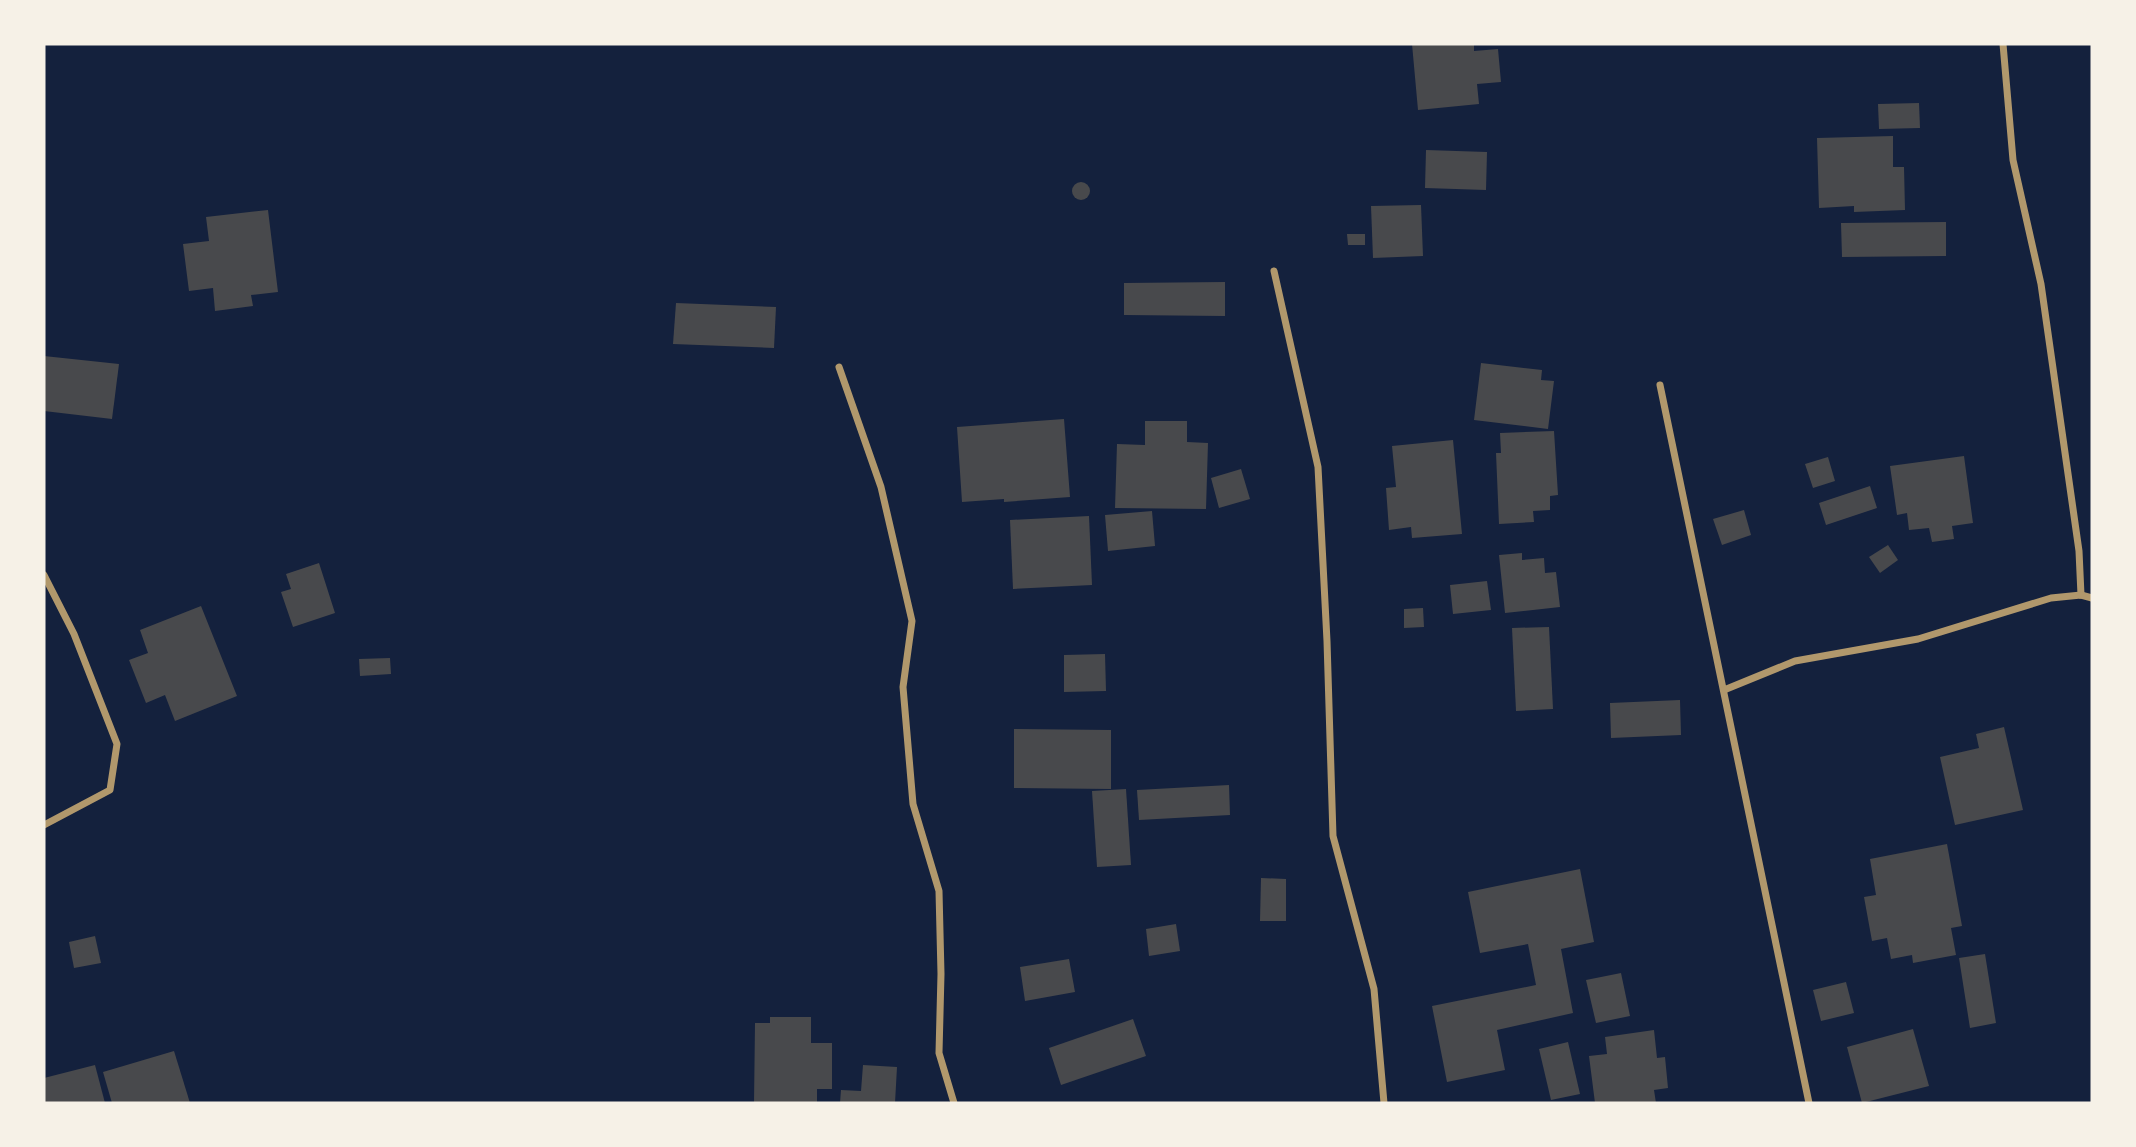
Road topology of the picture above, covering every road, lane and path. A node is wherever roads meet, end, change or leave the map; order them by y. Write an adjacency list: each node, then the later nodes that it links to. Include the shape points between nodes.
1 (2003, 44): 6 (street, via 2013,160 2041,284 2079,551)
2 (1274, 271): 11 (street, via 1318,467 1333,836 1374,989)
3 (839, 367): 10 (street, via 881,487 912,621 903,687 913,804 939,891 939,1053)
4 (1660, 385): 8 (street)
5 (44, 575): 9 (street, via 74,634 117,744 110,790)
6 (2081, 595): 7 (street); 8 (street, via 2051,598 1918,639 1795,661)
7 (2092, 598)
8 (1724, 690): 12 (street)
9 (44, 825)
10 (954, 1103)
11 (1384, 1103)
12 (1810, 1103)

